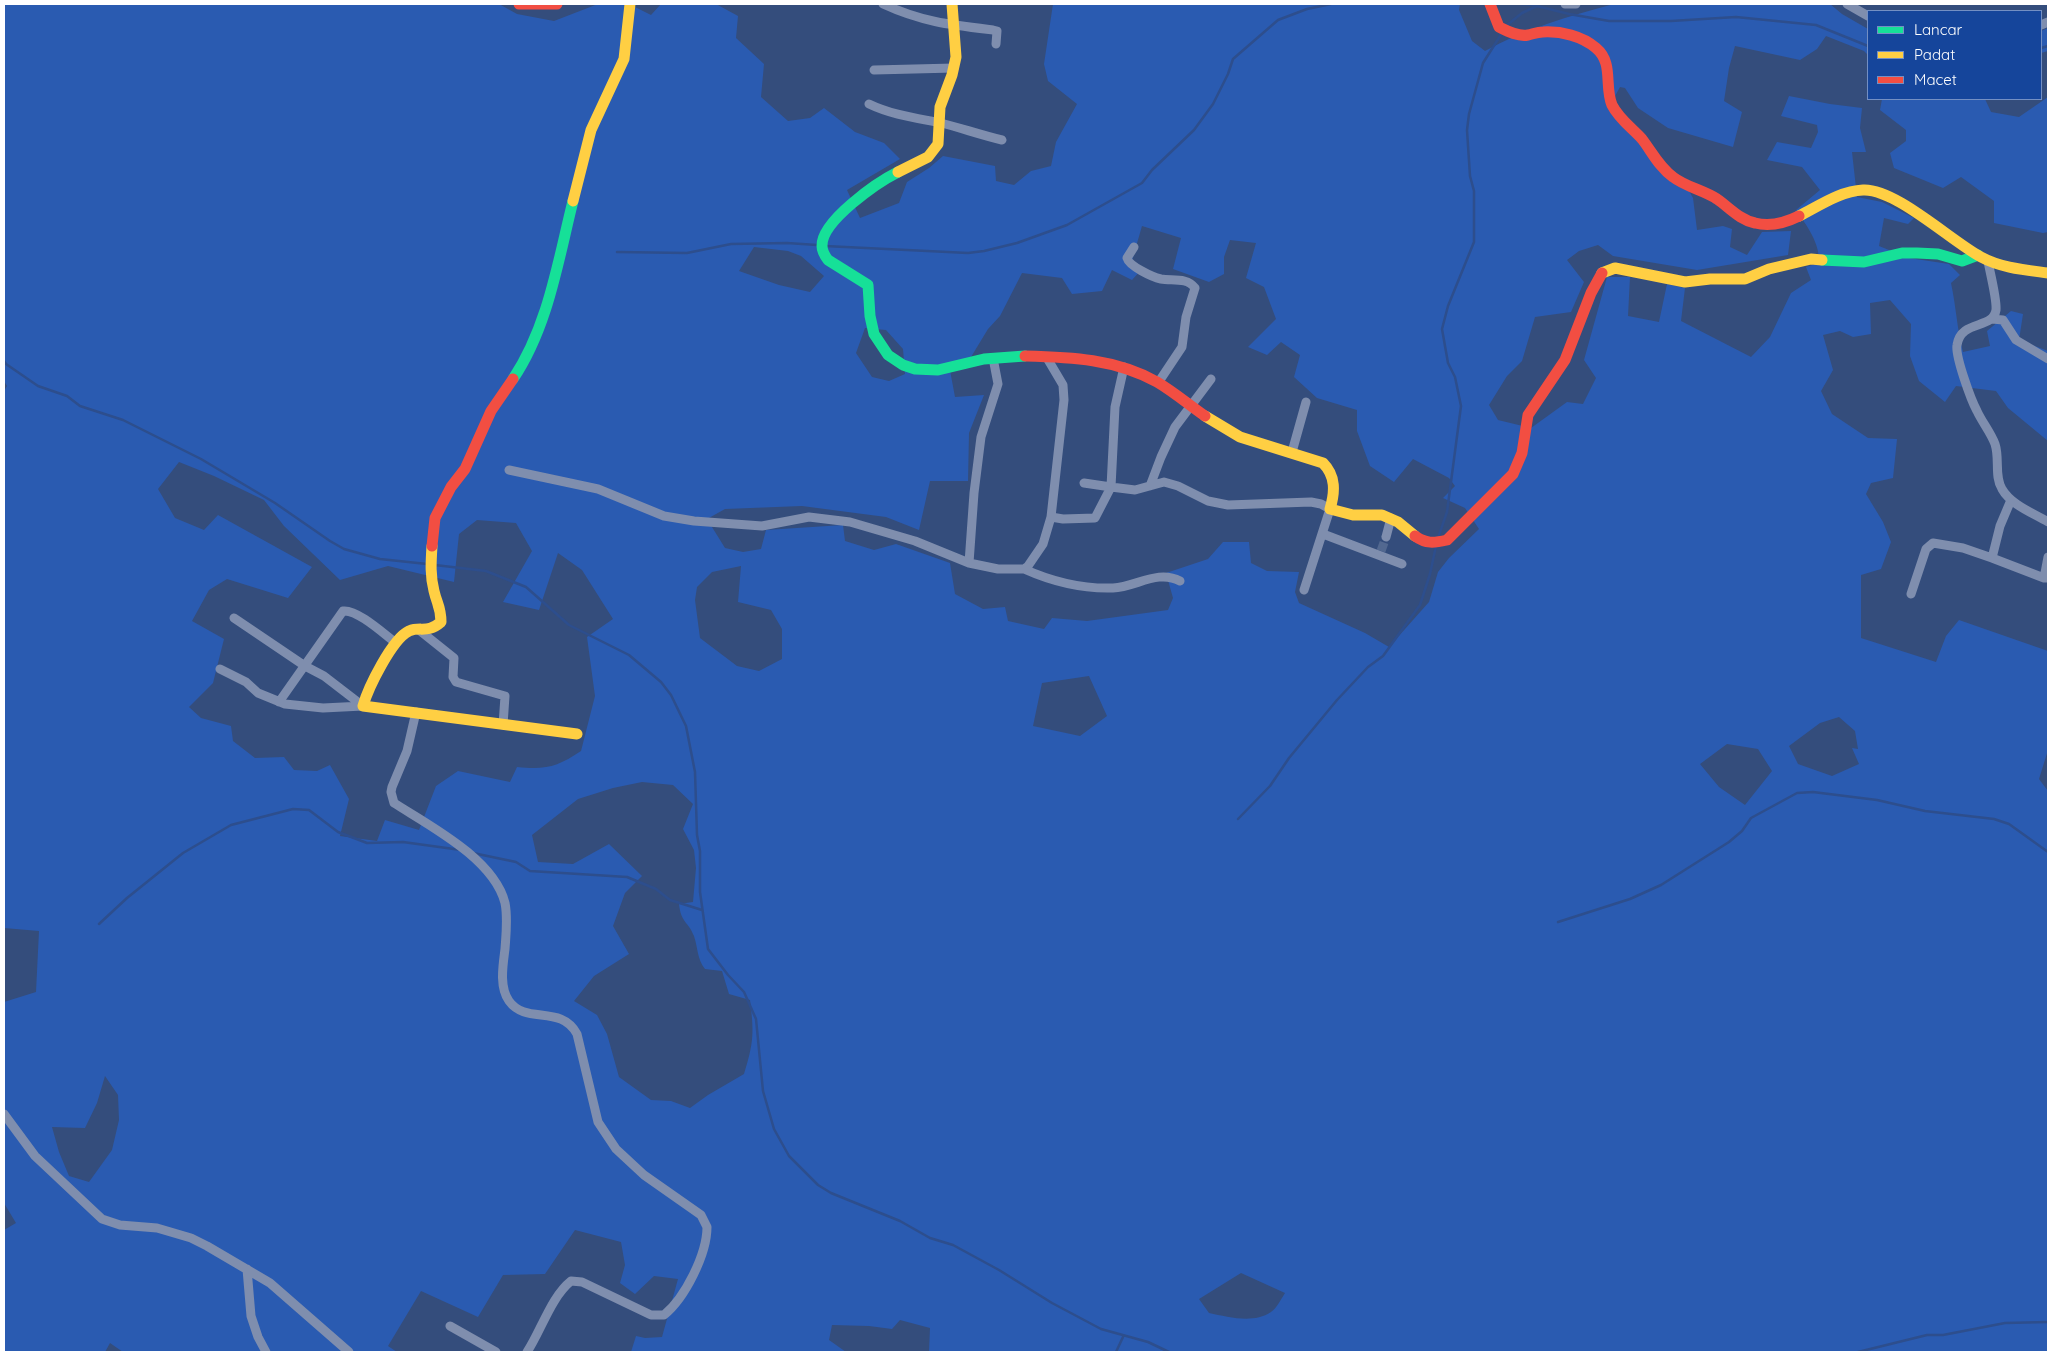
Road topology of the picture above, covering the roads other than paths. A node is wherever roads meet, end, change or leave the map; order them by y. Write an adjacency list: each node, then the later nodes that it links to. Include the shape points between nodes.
1 (519, 4): 2 (street)
2 (557, 4)
3 (630, 4): 52 (street, via 624,59 591,130 538,332 516,374 491,410 465,469 451,487 435,518 430,566 442,617 435,627)
4 (883, 4): 11 (street, via 909,16)
5 (952, 4): 11 (street)
6 (1565, 4): 7 (street)
7 (1576, 4)
8 (1847, 4): 10 (street)
9 (1491, 5): 19 (street, via 1499,27 1511,33 1553,32 1590,43 1601,51 1606,63 1610,102 1662,169 1676,180 1712,196 1751,223 1776,225 1847,193 1877,191 1892,197)
10 (1867, 15)
11 (956, 26): 12 (street, via 997,32); 13 (street, via 958,52)
12 (996, 44)
13 (954, 68): 14 (street); 16 (street, via 942,102)
14 (874, 70)
15 (869, 104): 16 (street, via 884,111)
16 (940, 123): 17 (street); 22 (street, via 936,148 857,198 839,216 822,244 825,256 868,285 871,326 885,354 904,366 931,372)
17 (1002, 140)
18 (1134, 247): 27 (street, via 1127,258 1133,266 1160,279 1182,281 1194,288 1182,347)
19 (1983, 258): 20 (street, via 2014,268); 21 (street, via 1996,308); 38 (street, via 1962,261 1938,254 1902,253 1864,262 1811,259 1769,269 1745,279 1695,282 1623,268 1603,272 1591,293 1565,360 1528,415 1522,454 1513,474 1447,540 1423,542)
20 (2048, 273)
21 (1992, 319): 24 (street, via 2003,320 2016,340); 35 (street, via 1963,332 1956,349 1975,408 1995,445 2000,485)
22 (993, 358): 23 (street, via 1025,355); 44 (street, via 998,384 981,437)
23 (1047, 358): 25 (street, via 1109,362); 37 (street, via 1062,385 1064,400)
24 (2048, 359)
25 (1124, 367): 27 (street); 34 (street, via 1115,407)
26 (1211, 379): 29 (street)
27 (1158, 383): 29 (street)
28 (1306, 402): 30 (street)
29 (1191, 407): 30 (street, via 1240,438); 33 (street, via 1175,427)
30 (1292, 452): 36 (street, via 1322,463 1329,471 1335,489)
31 (509, 470): 44 (street, via 598,489 664,516 694,521 762,526 809,517 850,522 915,541)
32 (1084, 484): 34 (street)
33 (1150, 486): 34 (street, via 1135,490); 36 (street, via 1168,483 1208,501 1228,505 1303,501 1322,504)
34 (1111, 487): 37 (street, via 1094,518)
35 (2011, 500): 39 (street); 43 (street)
36 (1330, 509): 38 (street); 40 (street)
37 (1051, 517): 46 (street, via 1043,544)
38 (1391, 518): 41 (street)
39 (2048, 522)
40 (1323, 534): 45 (street); 49 (street)
41 (1386, 537)
42 (2048, 557): 47 (street)
43 (1992, 558): 47 (street); 50 (street, via 1963,548 1933,543 1926,549)
44 (969, 563): 46 (street, via 998,569)
45 (1402, 564)
46 (1024, 569): 48 (street, via 1062,584 1085,587 1116,588 1165,577)
47 (2046, 578)
48 (1180, 581)
49 (1304, 590)
50 (1911, 594)
51 (234, 618): 54 (street)
52 (419, 630): 53 (street, via 406,632); 59 (street, via 454,658 454,680 505,696)
53 (396, 643): 54 (street, via 359,616 345,611); 57 (street, via 383,662)
54 (305, 666): 56 (street); 57 (street, via 324,676)
55 (220, 669): 56 (street)
56 (279, 702): 57 (street, via 324,708)
57 (363, 706): 58 (street)
58 (416, 712): 59 (street); 67 (street, via 392,787 394,802 462,847 499,886 507,922 503,987 509,1002 526,1012 564,1019 569,1023 577,1034 598,1122 616,1149 644,1175 701,1215 708,1227 693,1272 680,1298 664,1315 651,1315 582,1282 571,1281 564,1287)
59 (503, 726): 60 (street)
60 (577, 734)
61 (4, 1114): 62 (street, via 34,1156 102,1219 120,1225 157,1228 191,1238)
62 (247, 1269): 64 (street, via 251,1316); 65 (street, via 283,1294)
63 (450, 1326): 66 (street)
64 (266, 1352)
65 (349, 1352)
66 (496, 1352)
67 (528, 1352)

